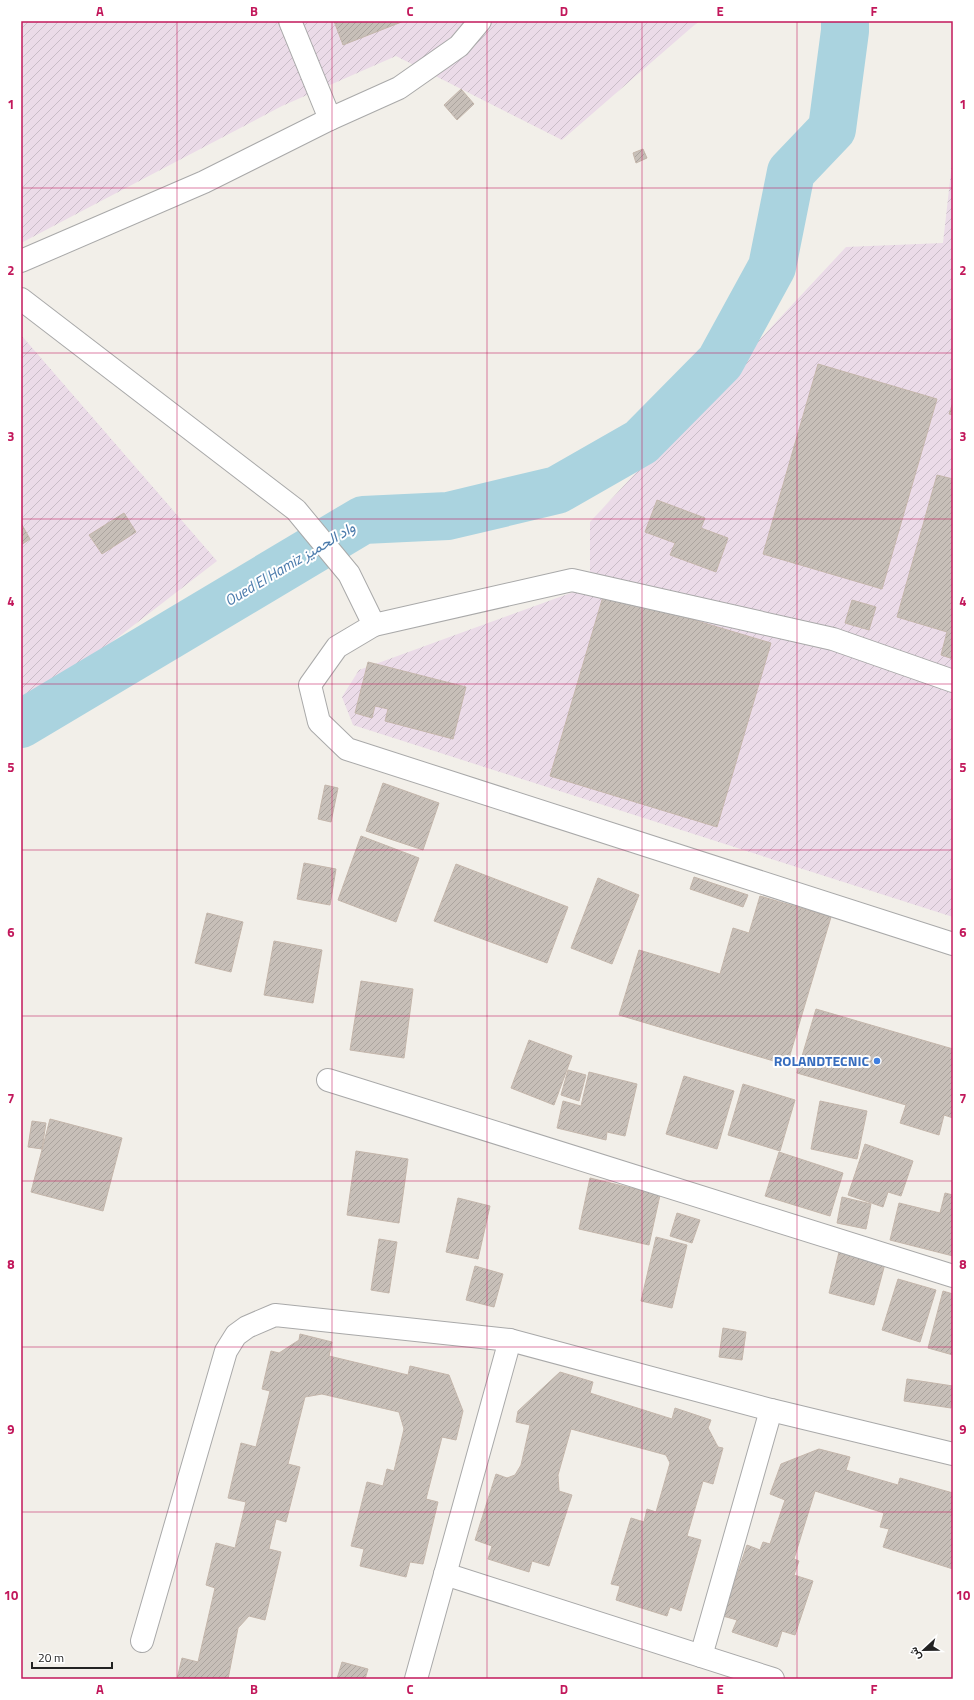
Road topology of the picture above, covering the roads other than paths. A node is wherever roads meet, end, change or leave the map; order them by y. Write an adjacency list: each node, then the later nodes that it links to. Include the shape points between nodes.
1 (290, 21): 3 (street)
2 (480, 21): 3 (street, via 459,46 399,88)
3 (330, 119): 4 (street, via 204,182)
4 (21, 261)
5 (21, 299): 6 (street, via 296,510 349,574)
6 (374, 624): 7 (street, via 572,580 833,639); 8 (street, via 337,647 310,685 319,722 347,749)
7 (953, 681)
8 (953, 944)
9 (328, 1080): 10 (street)
10 (953, 1276)
11 (510, 1340): 12 (street); 14 (street); 15 (street, via 275,1315 247,1327 236,1335 226,1351)
12 (771, 1410): 13 (street); 16 (street)
13 (953, 1454)
14 (445, 1574): 16 (street); 17 (street)
15 (142, 1640)
16 (702, 1656): 18 (street)
17 (416, 1679)
18 (773, 1679)

